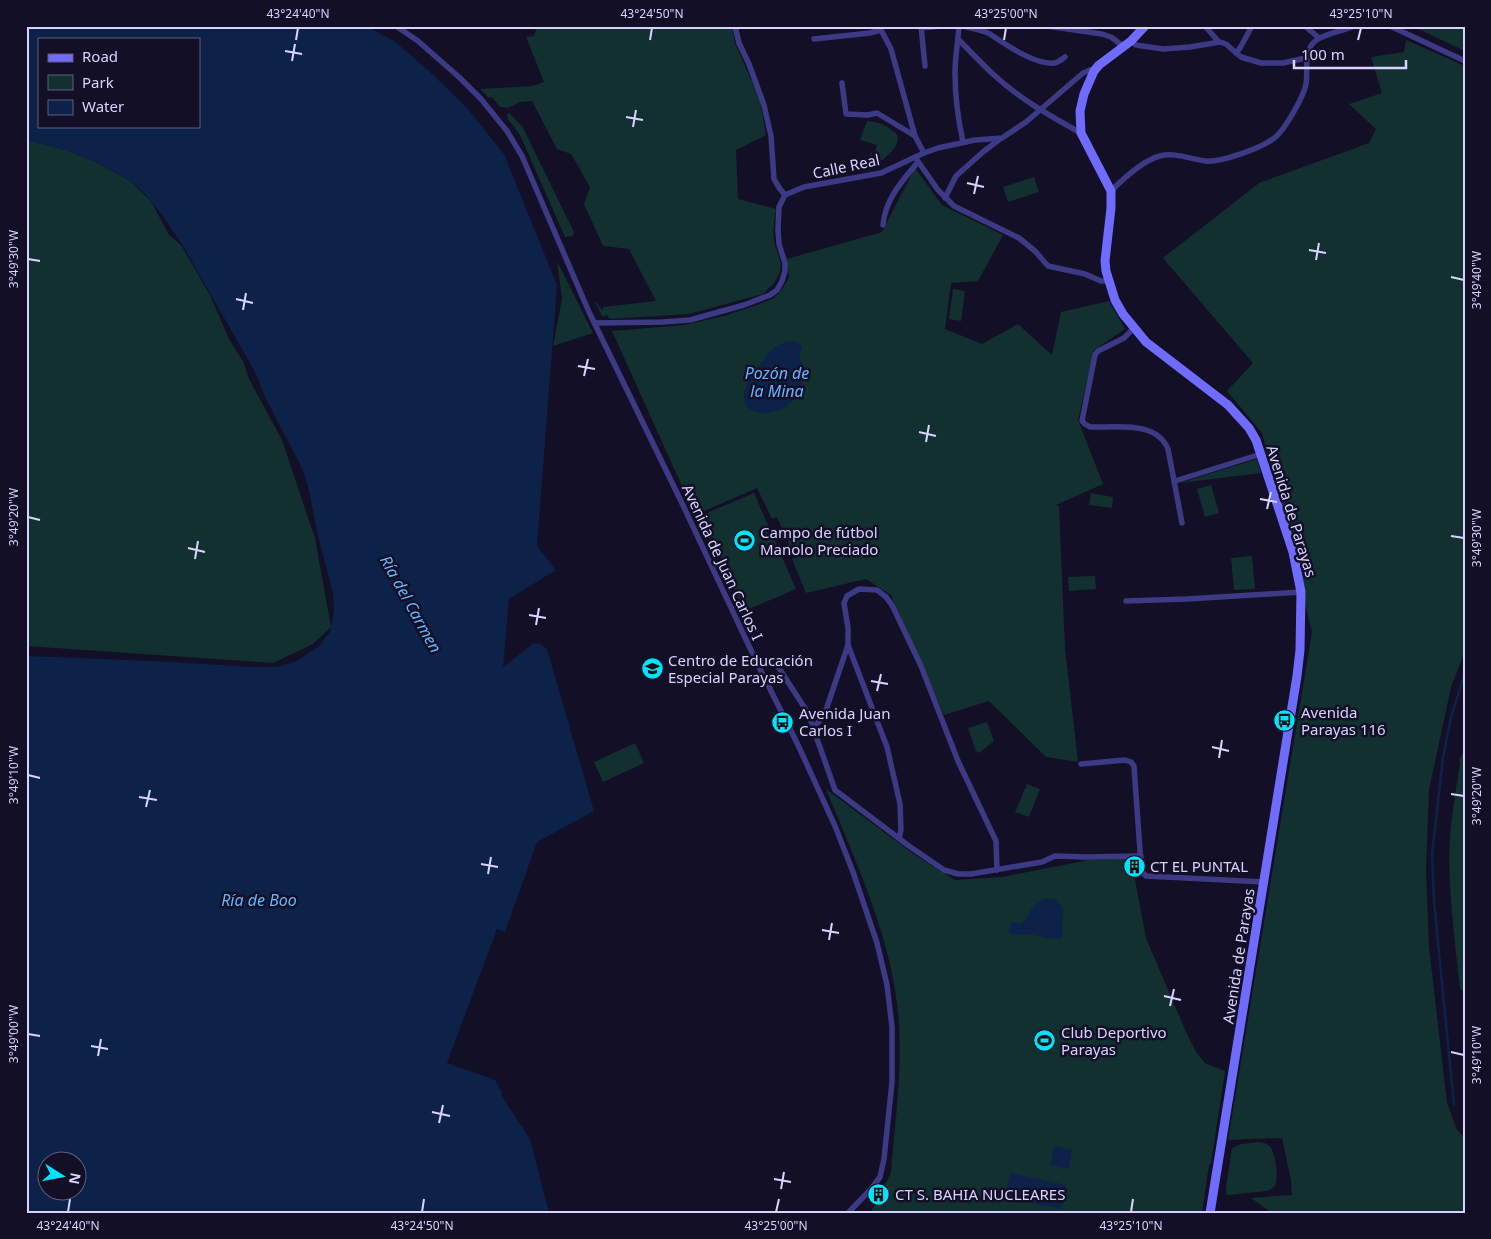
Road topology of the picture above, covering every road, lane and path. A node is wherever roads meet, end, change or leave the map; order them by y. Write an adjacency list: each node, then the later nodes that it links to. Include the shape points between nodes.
1 (396, 26): 40 (street, Avenida de Juan Carlos I, via 460,78 507,131 529,170)
2 (735, 26): 36 (street, via 772,136 774,179)
3 (942, 26): 13 (street)
4 (959, 26): 17 (street)
5 (963, 26): 22 (street, via 984,32 1035,59 1057,63)
6 (1047, 26): 20 (street, via 1111,37)
7 (1145, 26): 18 (street, Avenida de Parayas)
8 (1205, 26): 19 (street)
9 (1252, 26): 21 (street)
10 (1305, 26): 15 (street)
11 (1354, 26): 15 (street)
12 (1390, 26): 24 (street)
13 (921, 27): 25 (street)
14 (880, 28): 16 (street, via 870,33); 30 (street, via 891,49)
15 (1319, 38): 23 (street, via 1310,46)
16 (814, 39)
17 (958, 40): 28 (street, via 994,75); 32 (street, via 956,100)
18 (1131, 41): 19 (street, via 1136,45 1162,49); 20 (street, Avenida de Parayas)
19 (1218, 41): 21 (street)
20 (1123, 46): 26 (street, Avenida de Parayas)
21 (1236, 53): 23 (street, via 1261,64)
22 (1065, 57)
23 (1306, 58): 35 (street, via 1304,91 1275,138 1216,161 1158,156 1143,164)
24 (1465, 61)
25 (925, 66)
26 (1094, 71): 28 (street, Calle Real, via 1083,73); 29 (street, Avenida de Parayas, via 1080,111)
27 (842, 83): 30 (street, via 846,114 877,113)
28 (1040, 110): 29 (street); 31 (street, Calle Real)
29 (1081, 133): 35 (street, Avenida de Parayas)
30 (915, 136): 33 (street)
31 (1002, 138): 32 (street, Calle Real); 37 (street, via 956,176)
32 (963, 142): 33 (street, Calle Real)
33 (924, 153): 34 (street, Calle Real)
34 (916, 160): 36 (street, Calle Real, via 881,173 804,187); 37 (street); 38 (street, via 889,201)
35 (1111, 191): 39 (street, Avenida de Parayas, via 1105,260)
36 (785, 195): 40 (street, via 779,207 778,230 785,271 777,290 770,296 690,320)
37 (945, 198): 39 (street, via 954,206 1019,238 1048,266)
38 (883, 224)
39 (1110, 281): 41 (street, Avenida de Parayas, via 1115,300)
40 (595, 323): 48 (street, Avenida de Juan Carlos I)
41 (1134, 328): 42 (street, Avenida de Parayas, via 1155,350 1228,405 1249,428); 43 (street, via 1124,338 1094,355 1082,421 1090,426 1140,429 1160,437 1168,449)
42 (1261, 454): 43 (street); 45 (street, Avenida de Parayas, via 1293,552)
43 (1175, 481): 44 (street)
44 (1182, 523)
45 (1301, 592): 46 (street); 54 (street, Avenida de Parayas, via 1297,676)
46 (1126, 601)
47 (848, 645): 49 (street, via 824,713); 51 (street, via 887,747 900,804); 53 (street, via 844,600 859,589 877,590 892,605 921,666 958,761 996,841)
48 (757, 663): 49 (street, via 769,661 776,665); 55 (street, Avenida de Juan Carlos I, via 835,826 877,944 887,985 892,1027 892,1082 884,1159 880,1177)
49 (814, 728): 51 (street, via 836,790)
50 (1081, 764): 52 (street, via 1125,760 1134,766)
51 (898, 838): 53 (street, via 944,870 965,875)
52 (1141, 856): 53 (street, via 1056,856 1042,862); 54 (street, via 1146,876)
53 (997, 870)
54 (1264, 882): 56 (street, Avenida de Parayas)
55 (848, 1213)
56 (1210, 1213)

